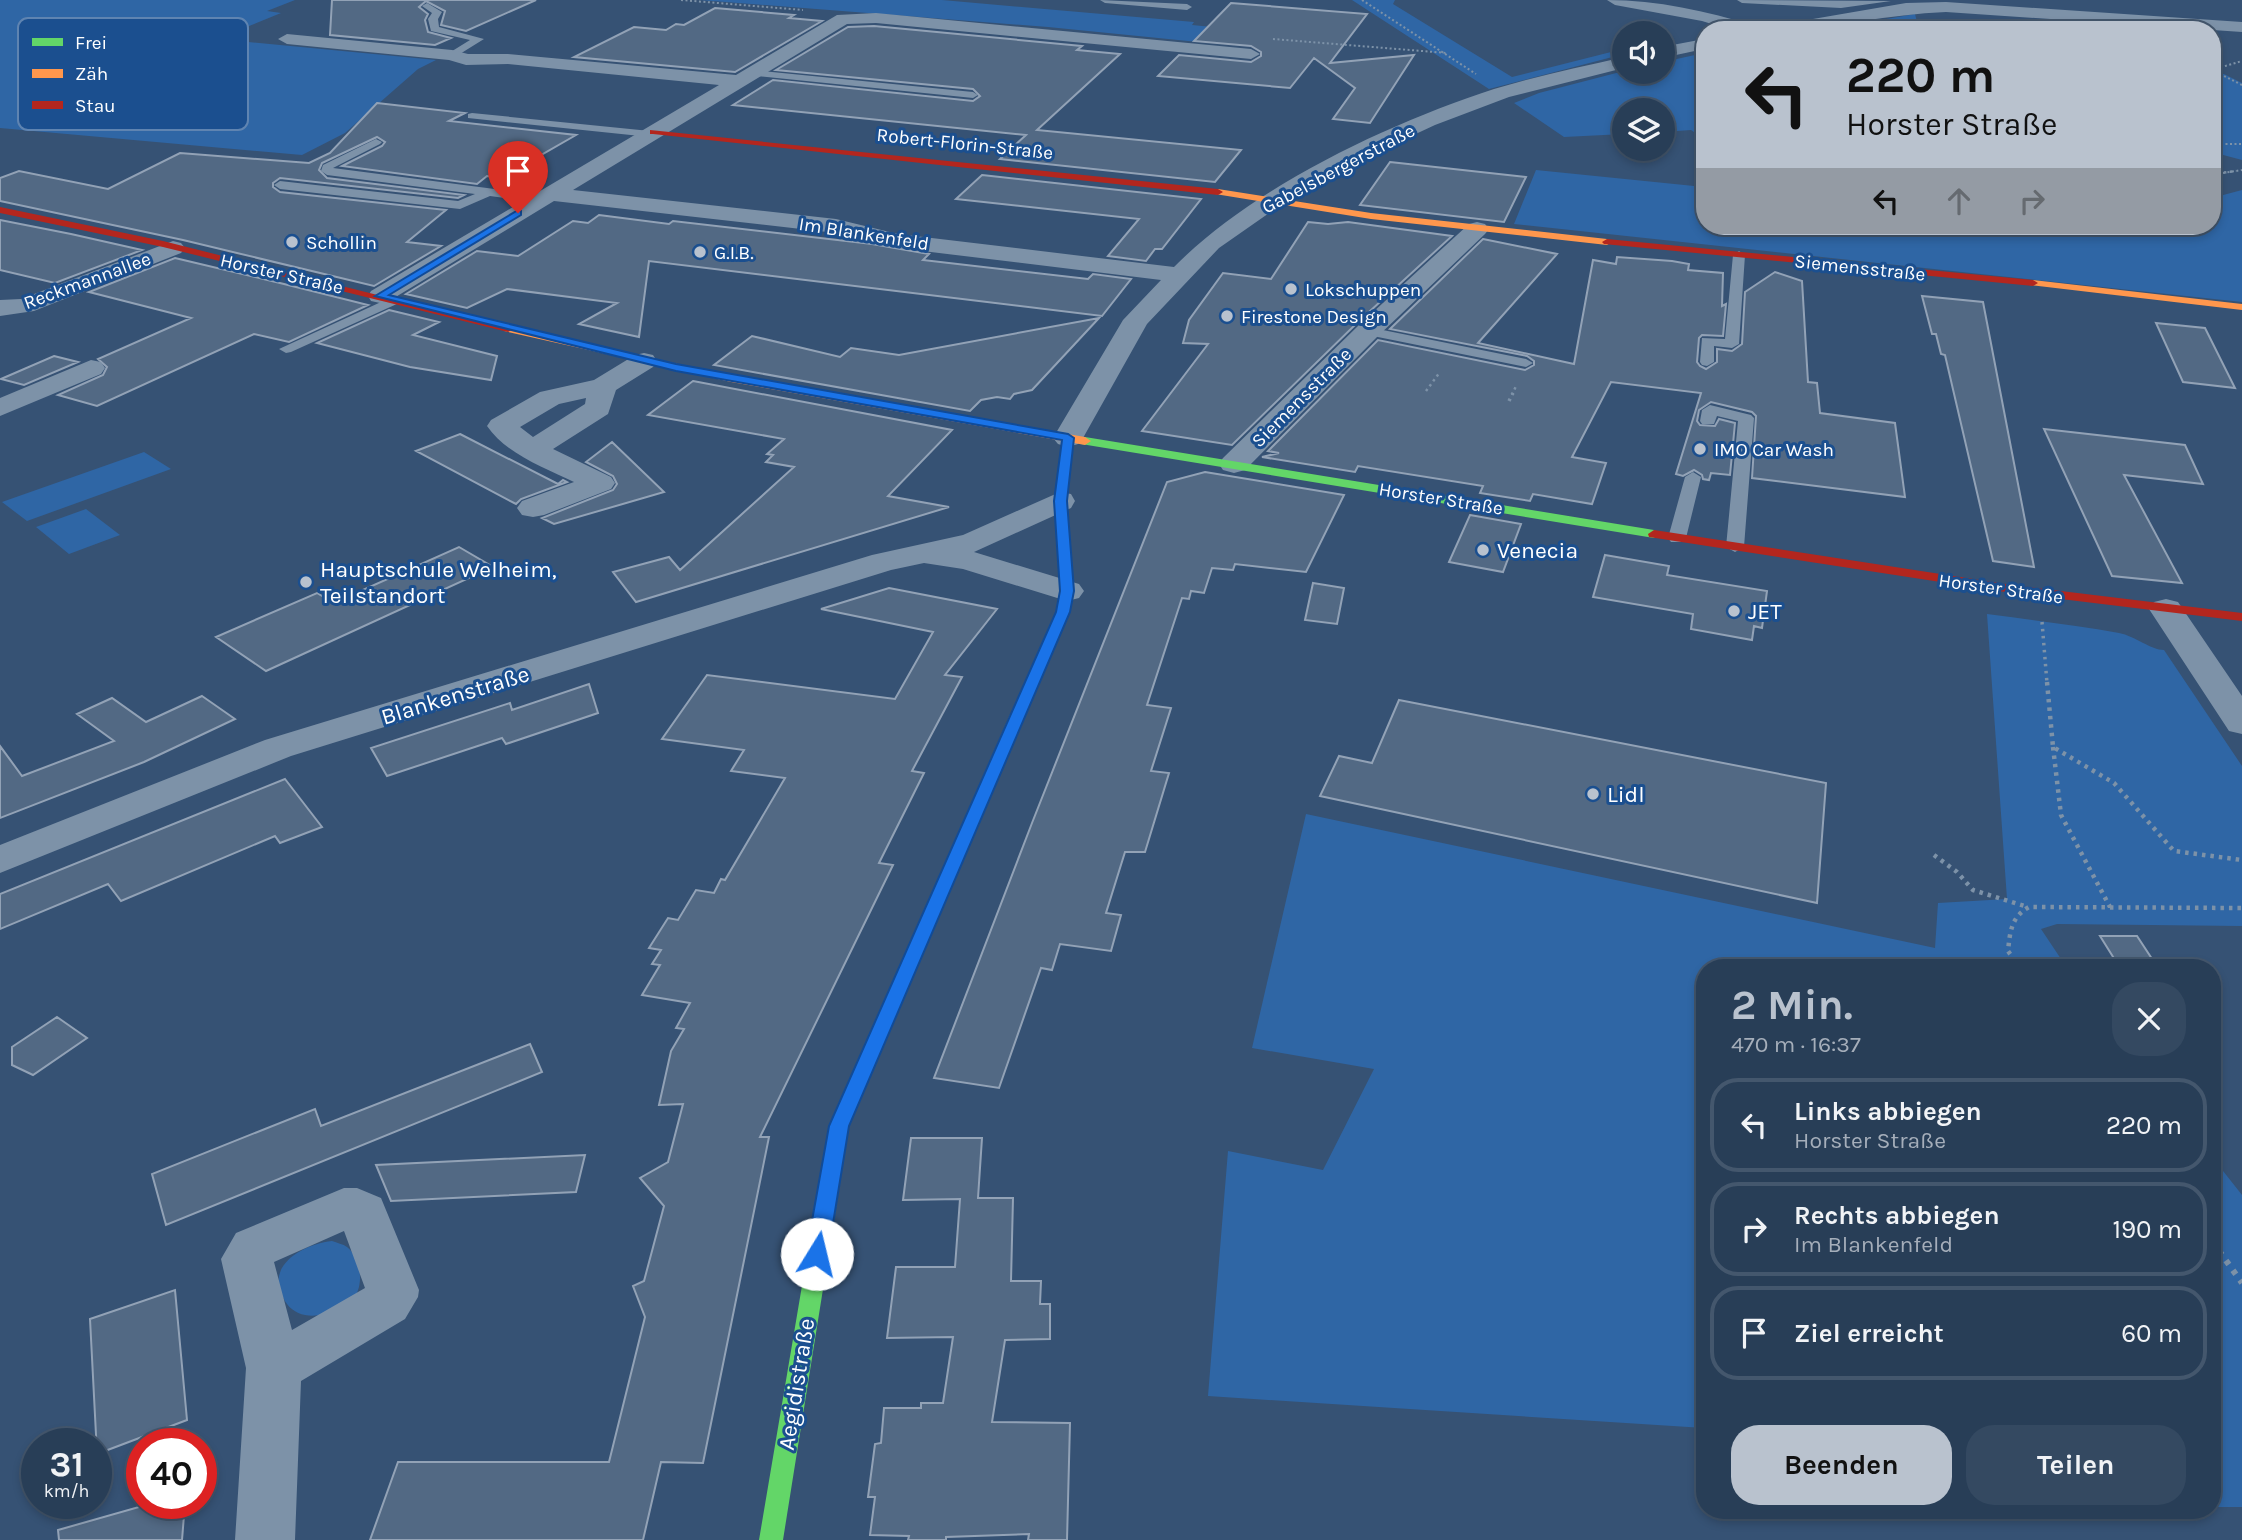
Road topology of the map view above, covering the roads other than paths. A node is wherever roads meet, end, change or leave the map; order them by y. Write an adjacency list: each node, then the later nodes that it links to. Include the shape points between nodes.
1 (1105, 0): 6 (lane)
2 (1615, 0): 8 (street)
3 (1742, 0): 4 (lane, via 1840,5)
4 (1886, 0): 7 (lane)
5 (428, 6): 17 (lane, via 437,12 434,29 479,39)
6 (1187, 8)
7 (1903, 8): 9 (street); 10 (street)
8 (1721, 21)
9 (1829, 21)
10 (2153, 21)
11 (2221, 26): 12 (street)
12 (2242, 27)
13 (288, 39): 17 (street)
14 (1696, 46): 15 (street)
15 (1675, 50)
16 (1251, 54): 19 (street, via 856,17 834,24)
17 (452, 55): 19 (street, via 466,60 508,59)
18 (1612, 65): 27 (street, Gabelsbergerstraße, via 1502,93 1428,121)
19 (744, 77): 20 (lane); 22 (street)
20 (973, 95)
21 (471, 116): 22 (lane)
22 (652, 133): 26 (street); 27 (street, Robert-Florin-Straße, via 1232,193)
23 (376, 142): 25 (lane, via 335,161 327,172)
24 (280, 185): 25 (lane, via 460,205)
25 (489, 192): 26 (lane)
26 (545, 197): 32 (street, Im Blankenfeld, via 836,226 898,241); 33 (street)
27 (1271, 201): 29 (street, Siemensstraße); 32 (street, Gabelsbergerstraße, via 1211,243)
28 (0, 210): 30 (street, Horster Straße)
29 (1477, 229): 31 (street, Siemensstraße); 36 (street, Siemensstraße)
30 (173, 248): 33 (street, Horster Straße); 35 (street, Reckmannallee, via 25,306)
31 (1739, 255): 34 (street, Siemensstraße); 39 (lane, via 1732,344 1707,341)
32 (1179, 275): 45 (street, Gabelsbergerstraße, via 1136,320)
33 (387, 298): 37 (lane); 38 (street, Horster Straße)
34 (2242, 307)
35 (0, 308)
36 (1368, 331): 40 (lane, Siemensstraße); 47 (street, Siemensstraße)
37 (286, 349)
38 (644, 361): 42 (street); 45 (street, Horster Straße)
39 (1707, 362)
40 (1526, 363)
41 (91, 368): 43 (street)
42 (603, 386): 46 (street, via 598,408); 46 (street, via 550,398 501,426)
43 (6, 400)
44 (1708, 421): 52 (lane, via 1710,410 1746,418)
45 (1068, 438): 47 (street, Horster Straße); 49 (street, Aegidistraße)
46 (532, 450): 50 (street, via 600,483)
47 (1234, 464): 51 (street, Horster Straße)
48 (1693, 477): 51 (lane)
49 (1060, 501): 53 (street, Blankenstraße, via 973,543); 54 (street, Aegidistraße)
50 (533, 508)
51 (1677, 538): 52 (street, Horster Straße)
52 (1735, 547): 55 (street, Horster Straße)
53 (920, 556): 54 (street, Blankenstraße, via 966,560); 58 (street, Blankenstraße, via 884,562 278,748)
54 (1067, 591): 61 (street, Aegidistraße, via 1063,612 839,1126)
55 (2166, 609): 56 (street, Horster Straße); 57 (street)
56 (2242, 617)
57 (2242, 723)
58 (0, 860)
59 (274, 1368): 60 (street)
60 (265, 1540)
61 (771, 1540)

